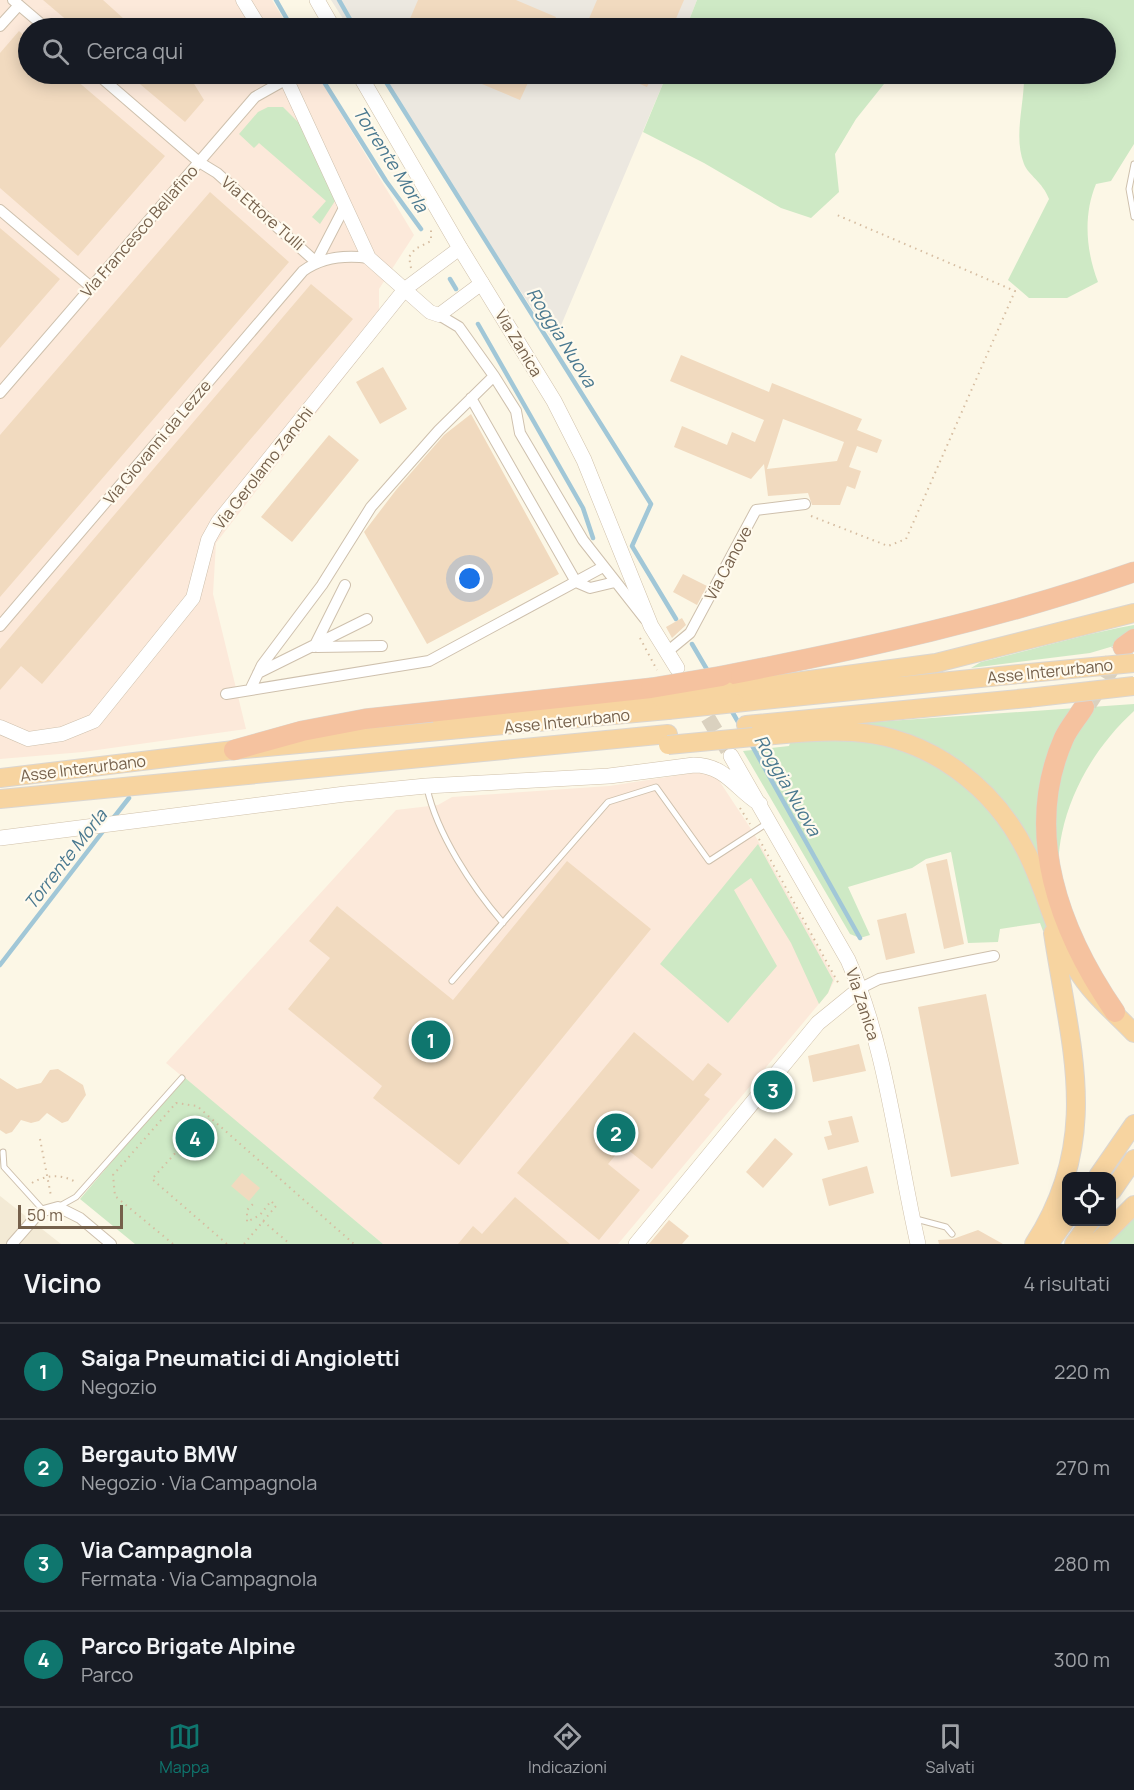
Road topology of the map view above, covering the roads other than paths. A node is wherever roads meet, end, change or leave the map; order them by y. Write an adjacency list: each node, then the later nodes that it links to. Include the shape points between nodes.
1 (243, 0): 5 (street)
2 (317, 0): 6 (main road)
3 (16, 2): 4 (street); 7 (street)
4 (34, 18)
5 (254, 18)
6 (327, 18)
7 (0, 26)
8 (109, 84): 12 (street, Via Ettore Tulli)
9 (274, 84): 12 (street, Via Francesco Bellafino, via 255,96)
10 (290, 84): 14 (street)
11 (366, 84): 17 (main road, Via Zanica)
12 (198, 162): 19 (street, Via Ettore Tulli, via 217,173); 21 (street, Via Francesco Bellafino)
13 (1134, 164): 16 (lane, via 1129,189)
14 (345, 206): 18 (street); 19 (street, Via Giovanni da Lezze)
15 (0, 210): 21 (street)
16 (1134, 217)
17 (460, 248): 20 (main road, Via Zanica); 22 (street, Via Gerolamo Zanchi)
18 (369, 258): 19 (street, via 354,256); 22 (street)
19 (316, 262): 36 (street, Via Giovanni da Lezze, via 303,271)
20 (482, 283): 23 (street); 37 (main road, Via Zanica, via 574,438)
21 (91, 287): 25 (street, Via Francesco Bellafino)
22 (405, 289): 23 (street, via 430,312); 51 (street, Via Gerolamo Zanchi, via 218,522 198,570 193,598 94,721 62,734 28,739)
23 (439, 315): 24 (street, Via Zanica, via 459,327)
24 (494, 376): 26 (street); 28 (street, Via Zanica, via 516,411 520,433)
25 (0, 393)
26 (471, 398): 30 (street); 44 (street, via 371,507 322,585)
27 (805, 504): 41 (street, Via Canove, via 756,510 690,633)
28 (603, 567): 30 (street); 31 (street, Via Zanica)
29 (1134, 572): 47 (highway)
30 (576, 582): 31 (street, via 590,588); 46 (street, via 429,661)
31 (615, 582): 37 (street, Via Zanica)
32 (345, 585): 39 (street)
33 (1134, 604): 43 (highway)
34 (1134, 613): 43 (highway, via 990,651)
35 (367, 619): 39 (street)
36 (0, 626)
37 (651, 626): 41 (main road, Via Zanica)
38 (382, 646): 39 (street)
39 (314, 647): 44 (street)
40 (1130, 650): 47 (highway, Asse Interurbano, bridge, via 1019,674)
41 (667, 651): 42 (main road, Via Zanica)
42 (677, 668)
43 (882, 671): 47 (highway)
44 (258, 673): 46 (street)
45 (1134, 686): 52 (highway, Asse Interurbano, bridge)
46 (249, 690): 48 (street)
47 (728, 690): 49 (highway, bridge); 49 (highway, Asse Interurbano, bridge)
48 (226, 694)
49 (660, 699): 53 (highway, Asse Interurbano, via 423,723 352,739); 53 (highway, via 365,719)
50 (1084, 707): 68 (highway, via 1065,736 1052,774 1045,836 1048,866 1069,933)
51 (0, 727)
52 (749, 731): 57 (highway, Asse Interurbano, via 605,740); 63 (highway, via 873,735 912,746 950,765 985,791 1014,828)
53 (234, 750): 55 (highway, Asse Interurbano)
54 (731, 756): 59 (main road, Via Zanica)
55 (0, 778)
56 (426, 786): 59 (main road, via 609,776 705,765 722,771); 62 (main road); 64 (lane, via 432,813 482,898)
57 (45, 794): 58 (highway, Asse Interurbano); 60 (highway)
58 (0, 799)
59 (760, 804): 61 (main road, Via Zanica)
60 (0, 805)
61 (770, 822): 64 (lane, via 709,861 656,787 608,802); 67 (main road, Via Zanica)
62 (0, 838)
63 (1049, 909): 68 (highway, via 1076,968 1091,990); 86 (highway, via 1075,1057 1078,1107 1072,1155 1062,1189)
64 (503, 923): 66 (lane)
65 (994, 956): 67 (street, via 879,979)
66 (452, 981)
67 (861, 988): 78 (main road, Via Zanica); 84 (main road, via 818,1023)
68 (1115, 1012): 69 (highway)
69 (1134, 1033)
70 (182, 1078): 77 (lane, via 76,1197)
71 (1134, 1124): 74 (highway)
72 (3, 1152): 77 (lane, via 4,1167)
73 (1134, 1159): 75 (highway)
74 (1101, 1172)
75 (1116, 1185)
76 (1134, 1205): 89 (highway)
77 (52, 1208): 82 (street); 83 (street, via 74,1214)
78 (912, 1218): 81 (lane, via 946,1227); 85 (main road, Via Zanica)
79 (1062, 1225): 87 (highway)
80 (1087, 1226): 88 (highway)
81 (952, 1234)
82 (12, 1244)
83 (111, 1244)
84 (636, 1244)
85 (918, 1244)
86 (1034, 1244)
87 (1048, 1244)
88 (1074, 1244)
89 (1095, 1244)

